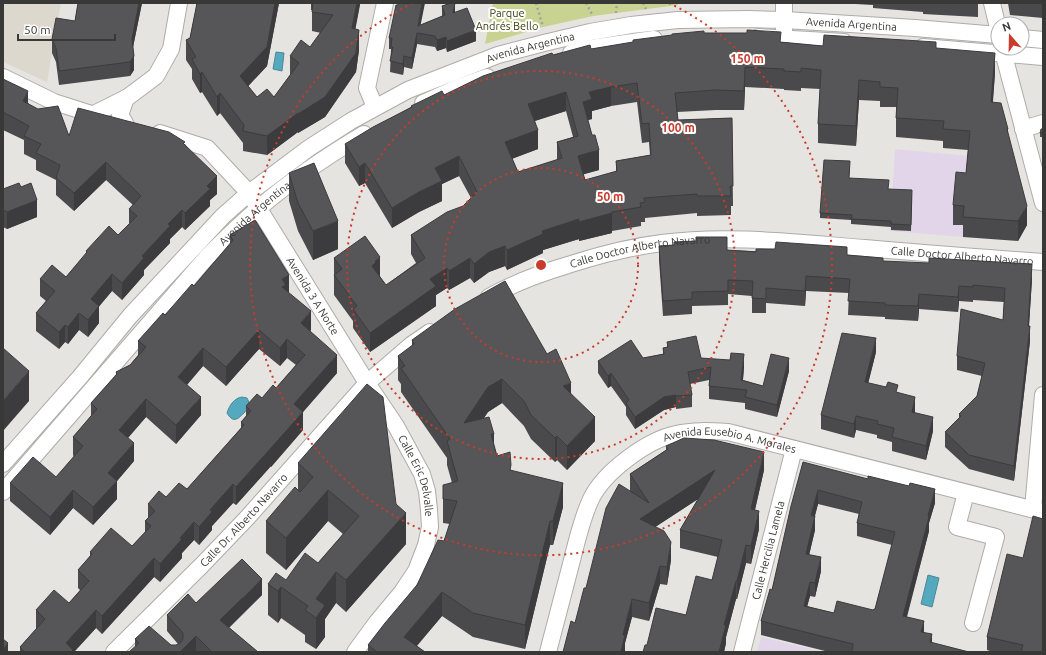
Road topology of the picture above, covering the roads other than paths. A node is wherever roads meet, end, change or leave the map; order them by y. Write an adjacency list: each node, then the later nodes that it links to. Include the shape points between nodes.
1 (179, 3): 18 (street, via 171,49 156,76)
2 (385, 3): 19 (street, via 367,88)
3 (784, 3): 6 (street)
4 (992, 3): 5 (street)
5 (995, 16)
6 (785, 20): 7 (street, Avenida Argentina); 11 (street); 19 (street, Avenida Argentina, via 678,20 590,32 498,55 408,90)
7 (915, 28): 8 (street, Avenida Argentina); 13 (street, via 911,46)
8 (990, 34)
9 (743, 36): 11 (street, Avenida Argentina)
10 (671, 37): 15 (street, Avenida Argentina, via 584,49)
11 (783, 38): 12 (street, Avenida Argentina)
12 (859, 43)
13 (990, 50)
14 (1004, 56): 24 (street)
15 (554, 58)
16 (500, 72): 20 (street, Avenida Argentina, via 459,87)
17 (3, 77): 21 (street, via 54,102)
18 (126, 98): 21 (street); 22 (street, via 120,115)
19 (368, 111): 26 (street, Avenida Argentina, via 309,148); 28 (street, Avenida Argentina, via 373,129 322,161)
20 (407, 111)
21 (94, 114): 22 (street)
22 (125, 123): 26 (street, Avenida 3 A Norte, via 207,148)
23 (1043, 123): 24 (street)
24 (1023, 129): 25 (street)
25 (1036, 155): 27 (street)
26 (249, 193): 28 (street, Avenida 3 A Norte); 32 (street, Avenida Argentina, via 174,267)
27 (1043, 203)
28 (259, 208): 33 (street, Avenida 3 A Norte); 34 (street, Avenida Argentina, via 207,257)
29 (1043, 262): 30 (street, Calle Doctor Alberto Navarro, via 772,241 708,240 663,243 620,250 545,272 499,291)
30 (474, 306)
31 (442, 324): 33 (street, via 411,345)
32 (80, 377): 34 (street, via 81,388); 36 (street, Avenida Argentina)
33 (368, 383): 44 (street, Calle Dr. Alberto Navarro, via 201,566 149,627); 45 (street, Calle Eric Delvalle, via 396,426 422,474 427,491 430,527 416,571)
34 (91, 391): 37 (street, Avenida Argentina)
35 (1043, 395): 42 (street)
36 (61, 398): 37 (street, via 72,399 75,402); 39 (street, Avenida Argentina)
37 (74, 410): 40 (street, Avenida Argentina)
38 (794, 449): 41 (street, Avenida Eusebio A. Morales); 46 (street, Avenida Eusebio A. Morales, via 728,432 702,431 675,434 654,442 632,455 609,474 591,498 581,526); 47 (street, Calle Hercilia Lamela)
39 (3, 464)
40 (3, 492)
41 (966, 493): 42 (street, Avenida Eusebio A. Morales); 43 (street, via 957,527 996,537)
42 (1038, 511)
43 (973, 623)
44 (114, 652)
45 (355, 652)
46 (548, 652)
47 (742, 652)

